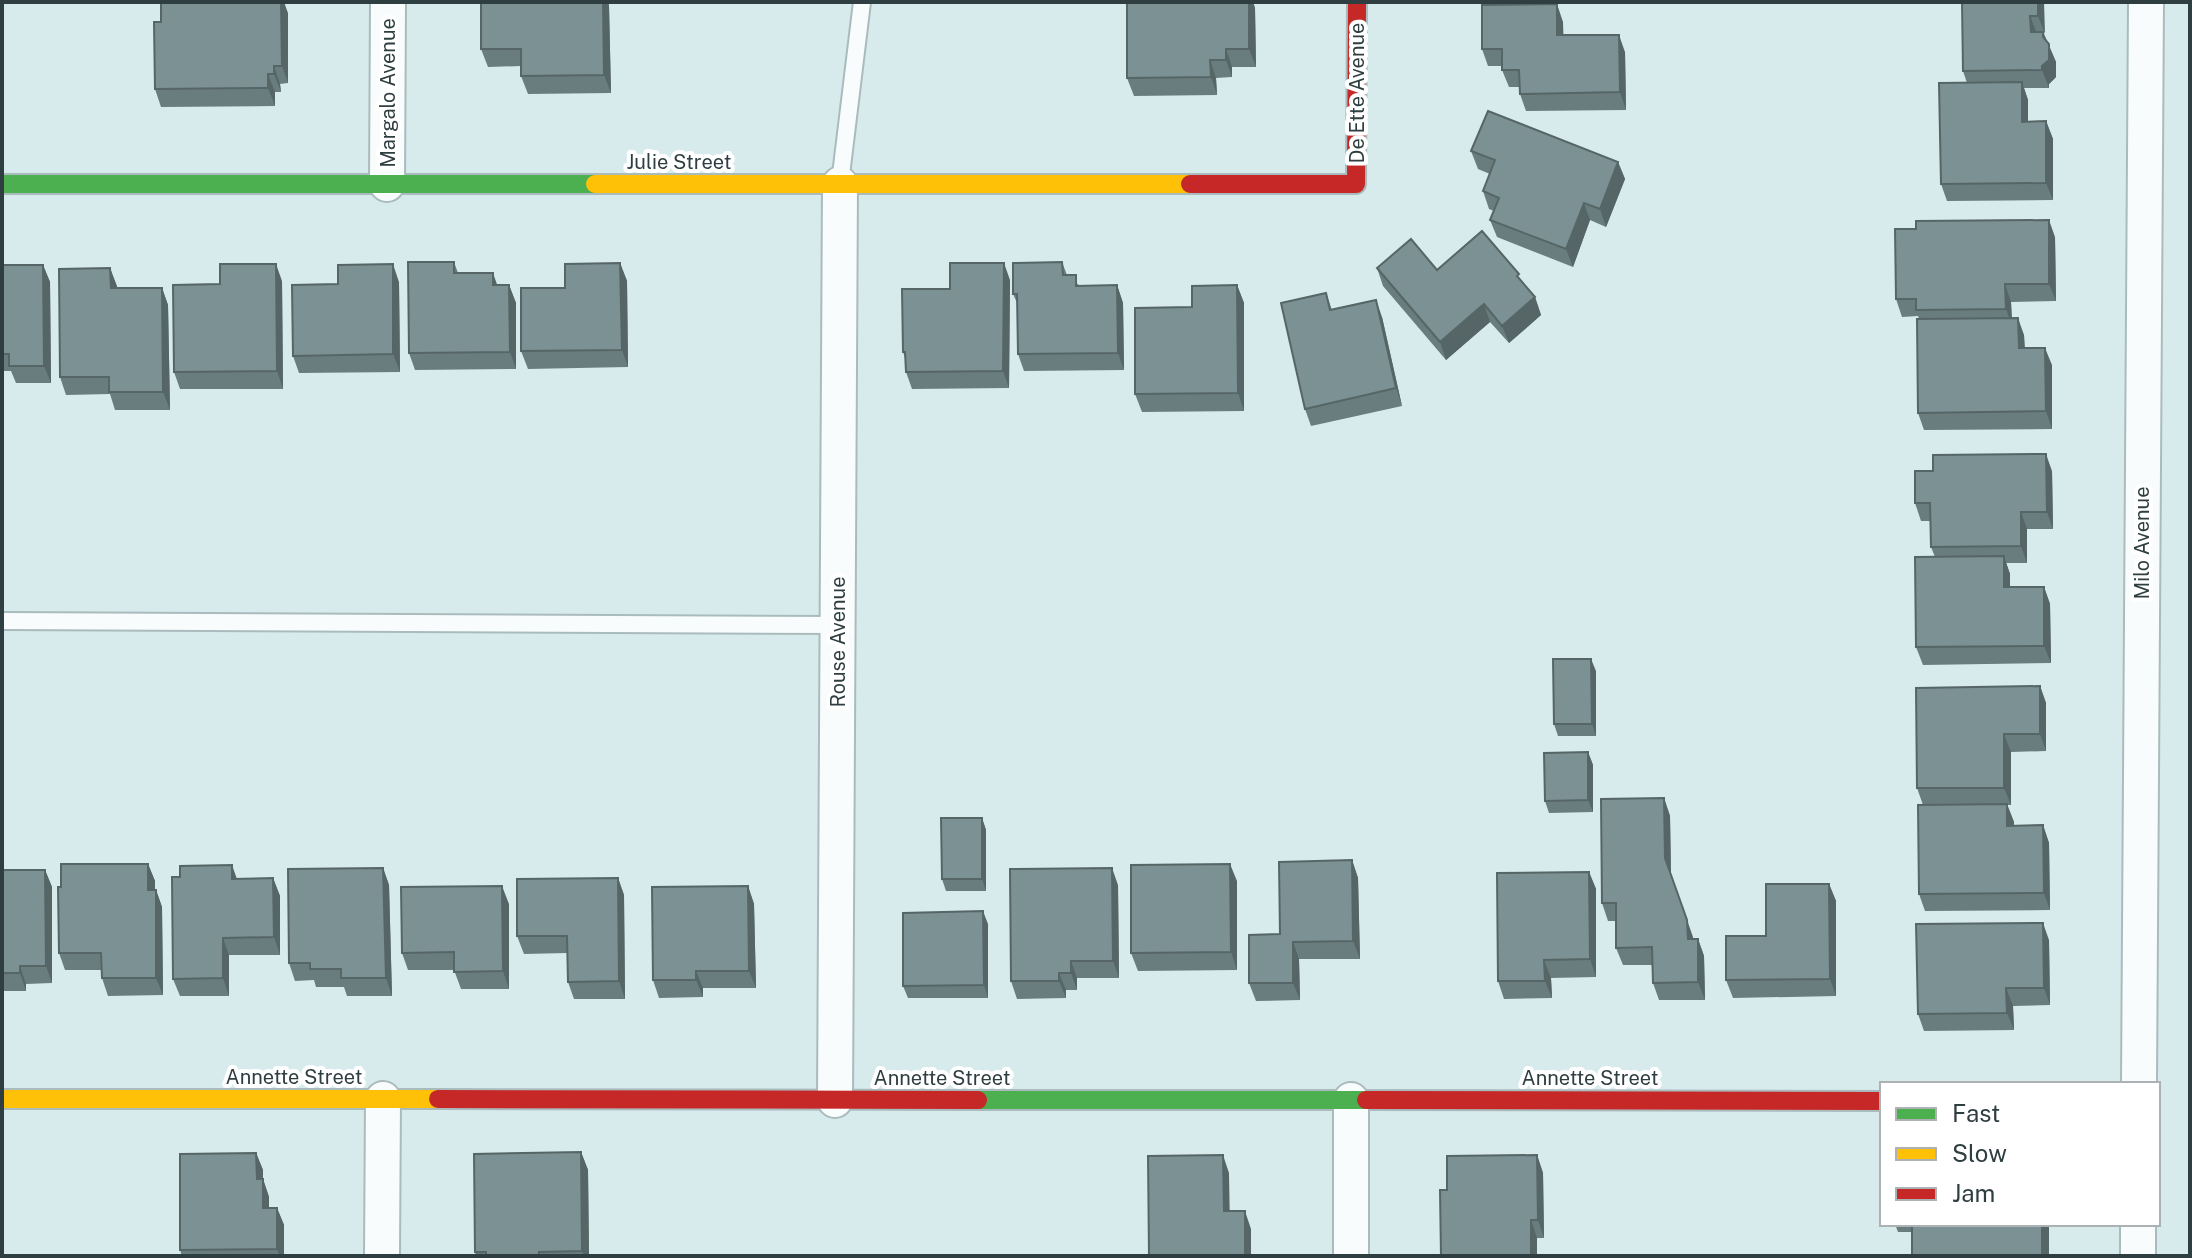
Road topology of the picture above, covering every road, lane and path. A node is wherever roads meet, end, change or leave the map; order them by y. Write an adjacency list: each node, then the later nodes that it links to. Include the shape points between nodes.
1 (388, 2): 6 (street, Margalo Avenue)
2 (862, 2): 7 (lane)
3 (1357, 2): 8 (street, De Ette Avenue)
4 (2146, 2): 11 (street, Milo Avenue)
5 (2, 184): 6 (street, Julie Street)
6 (387, 184): 7 (street, Julie Street)
7 (840, 184): 8 (street, Julie Street); 10 (street, Rouse Avenue)
8 (1356, 184)
9 (2, 621): 10 (lane)
10 (838, 625): 14 (street, Rouse Avenue)
11 (2139, 1082)
12 (2, 1099): 13 (street, Annette Street)
13 (383, 1099): 14 (street, Annette Street); 18 (street)
14 (835, 1100): 15 (street, Annette Street)
15 (1351, 1100): 16 (street, Annette Street); 19 (street)
16 (1880, 1101)
17 (2138, 1226): 20 (street)
18 (382, 1256)
19 (1351, 1256)
20 (2138, 1256)

